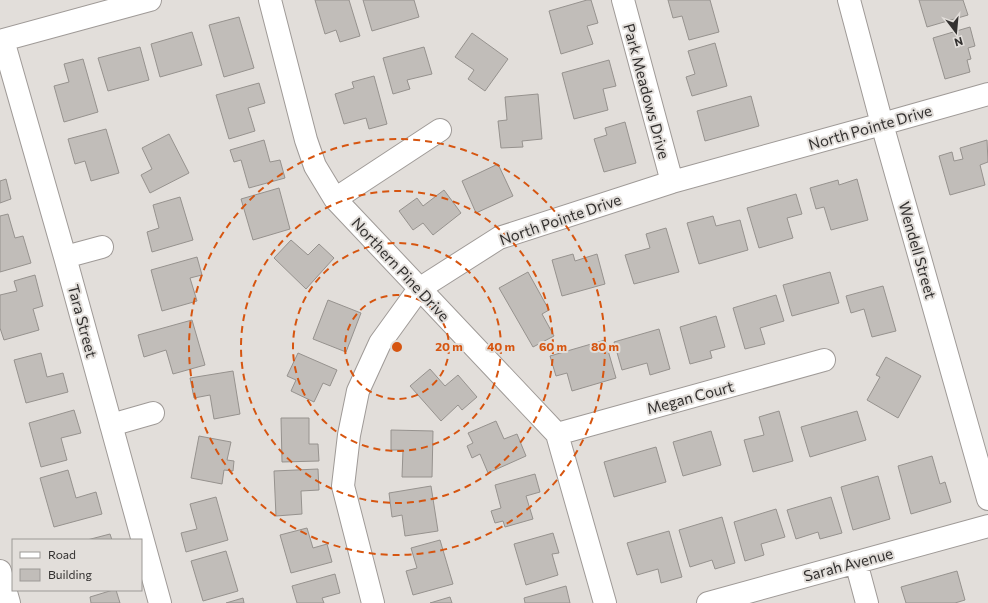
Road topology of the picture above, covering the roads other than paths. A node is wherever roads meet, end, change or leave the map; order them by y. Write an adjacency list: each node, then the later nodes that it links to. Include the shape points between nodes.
1 (150, 0): 11 (street, Tara Street, via 3,40)
2 (270, 0): 9 (street, Northern Pine Drive, via 306,140 315,166)
3 (623, 0): 8 (street, Park Meadows Drive)
4 (849, 0): 6 (street, Wendell Street)
5 (988, 94): 6 (street, North Pointe Drive)
6 (882, 124): 8 (street, North Pointe Drive); 17 (street, Wendell Street)
7 (440, 130): 9 (street)
8 (672, 182): 12 (street, North Pointe Drive, via 499,238)
9 (335, 199): 12 (street, Northern Pine Drive)
10 (102, 247): 11 (street)
11 (66, 257): 15 (street, Tara Street)
12 (419, 289): 16 (street, Northern Pine Drive); 23 (street, North Pointe Drive, via 380,343 358,391 349,435 344,486)
13 (824, 360): 16 (street, Megan Court)
14 (153, 413): 15 (street)
15 (111, 425): 22 (street, Tara Street)
16 (557, 434): 24 (street, Northern Pine Drive)
17 (988, 499)
18 (988, 526): 19 (street, Sarah Avenue)
19 (856, 562): 25 (street, Sarah Avenue); 26 (street)
20 (0, 571): 21 (street)
21 (9, 603)
22 (160, 603)
23 (373, 603)
24 (605, 603)
25 (708, 603)
26 (867, 603)

